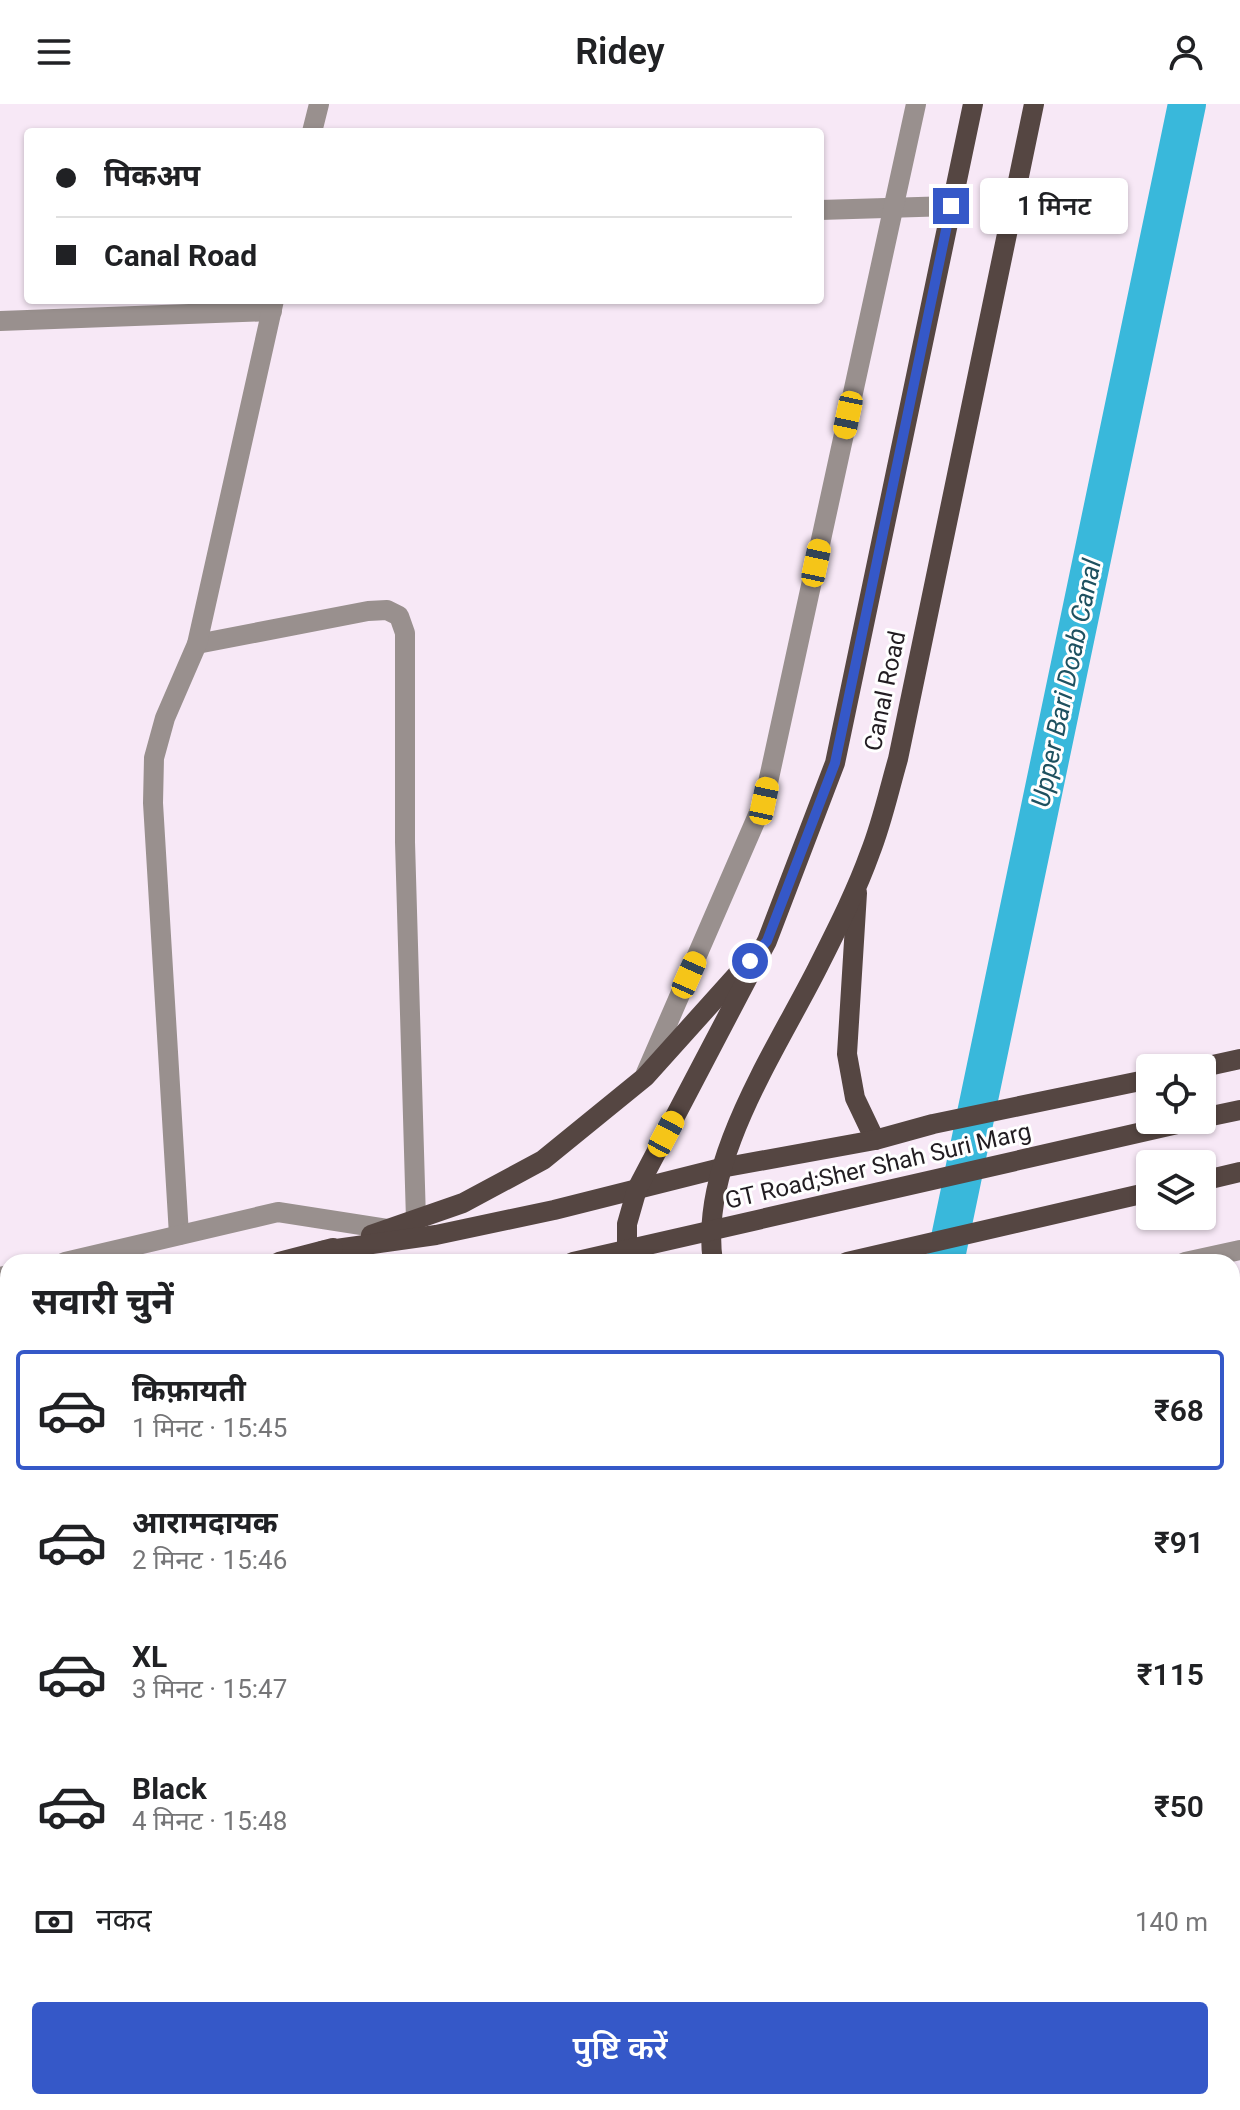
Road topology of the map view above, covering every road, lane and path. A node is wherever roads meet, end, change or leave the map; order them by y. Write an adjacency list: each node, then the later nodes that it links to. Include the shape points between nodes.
1 (319, 104): 5 (street)
2 (916, 104): 6 (street)
3 (973, 104): 7 (main road, Canal Road)
4 (1034, 104): 12 (main road, Canal Road, via 898,759 871,852)
5 (313, 128)
6 (894, 206): 7 (street); 8 (street); 16 (street, via 764,801)
7 (951, 206): 13 (main road, Canal Road, via 835,763)
8 (824, 210)
9 (273, 306): 10 (street); 11 (street)
10 (0, 321)
11 (197, 644): 27 (street, via 378,610 399,616 405,633); 29 (street, via 154,758)
12 (857, 881): 21 (main road, via 847,1054 855,1098); 22 (main road, Canal Road, via 763,1068)
13 (767, 941): 16 (main road); 25 (main road)
14 (1240, 1059): 15 (main road)
15 (1216, 1064)
16 (645, 1077): 27 (main road, via 543,1160 463,1203)
17 (1136, 1082): 21 (main road)
18 (1240, 1110): 19 (main road)
19 (1216, 1115)
20 (1136, 1133): 33 (main road, GT Road;Sher Shah Suri Marg, bridge)
21 (875, 1140): 22 (main road)
22 (721, 1168): 25 (main road); 35 (main road, Canal Road)
23 (1240, 1172): 24 (main road)
24 (1216, 1178)
25 (637, 1189): 30 (main road, via 436,1235); 34 (main road, via 627,1224)
26 (1136, 1195): 36 (main road)
27 (416, 1220): 28 (main road)
28 (387, 1229): 29 (street, via 278,1212); 30 (main road)
29 (179, 1235): 31 (street)
30 (322, 1251): 32 (main road)
31 (99, 1254)
32 (310, 1254)
33 (608, 1254)
34 (627, 1254)
35 (713, 1254)
36 (881, 1254)

